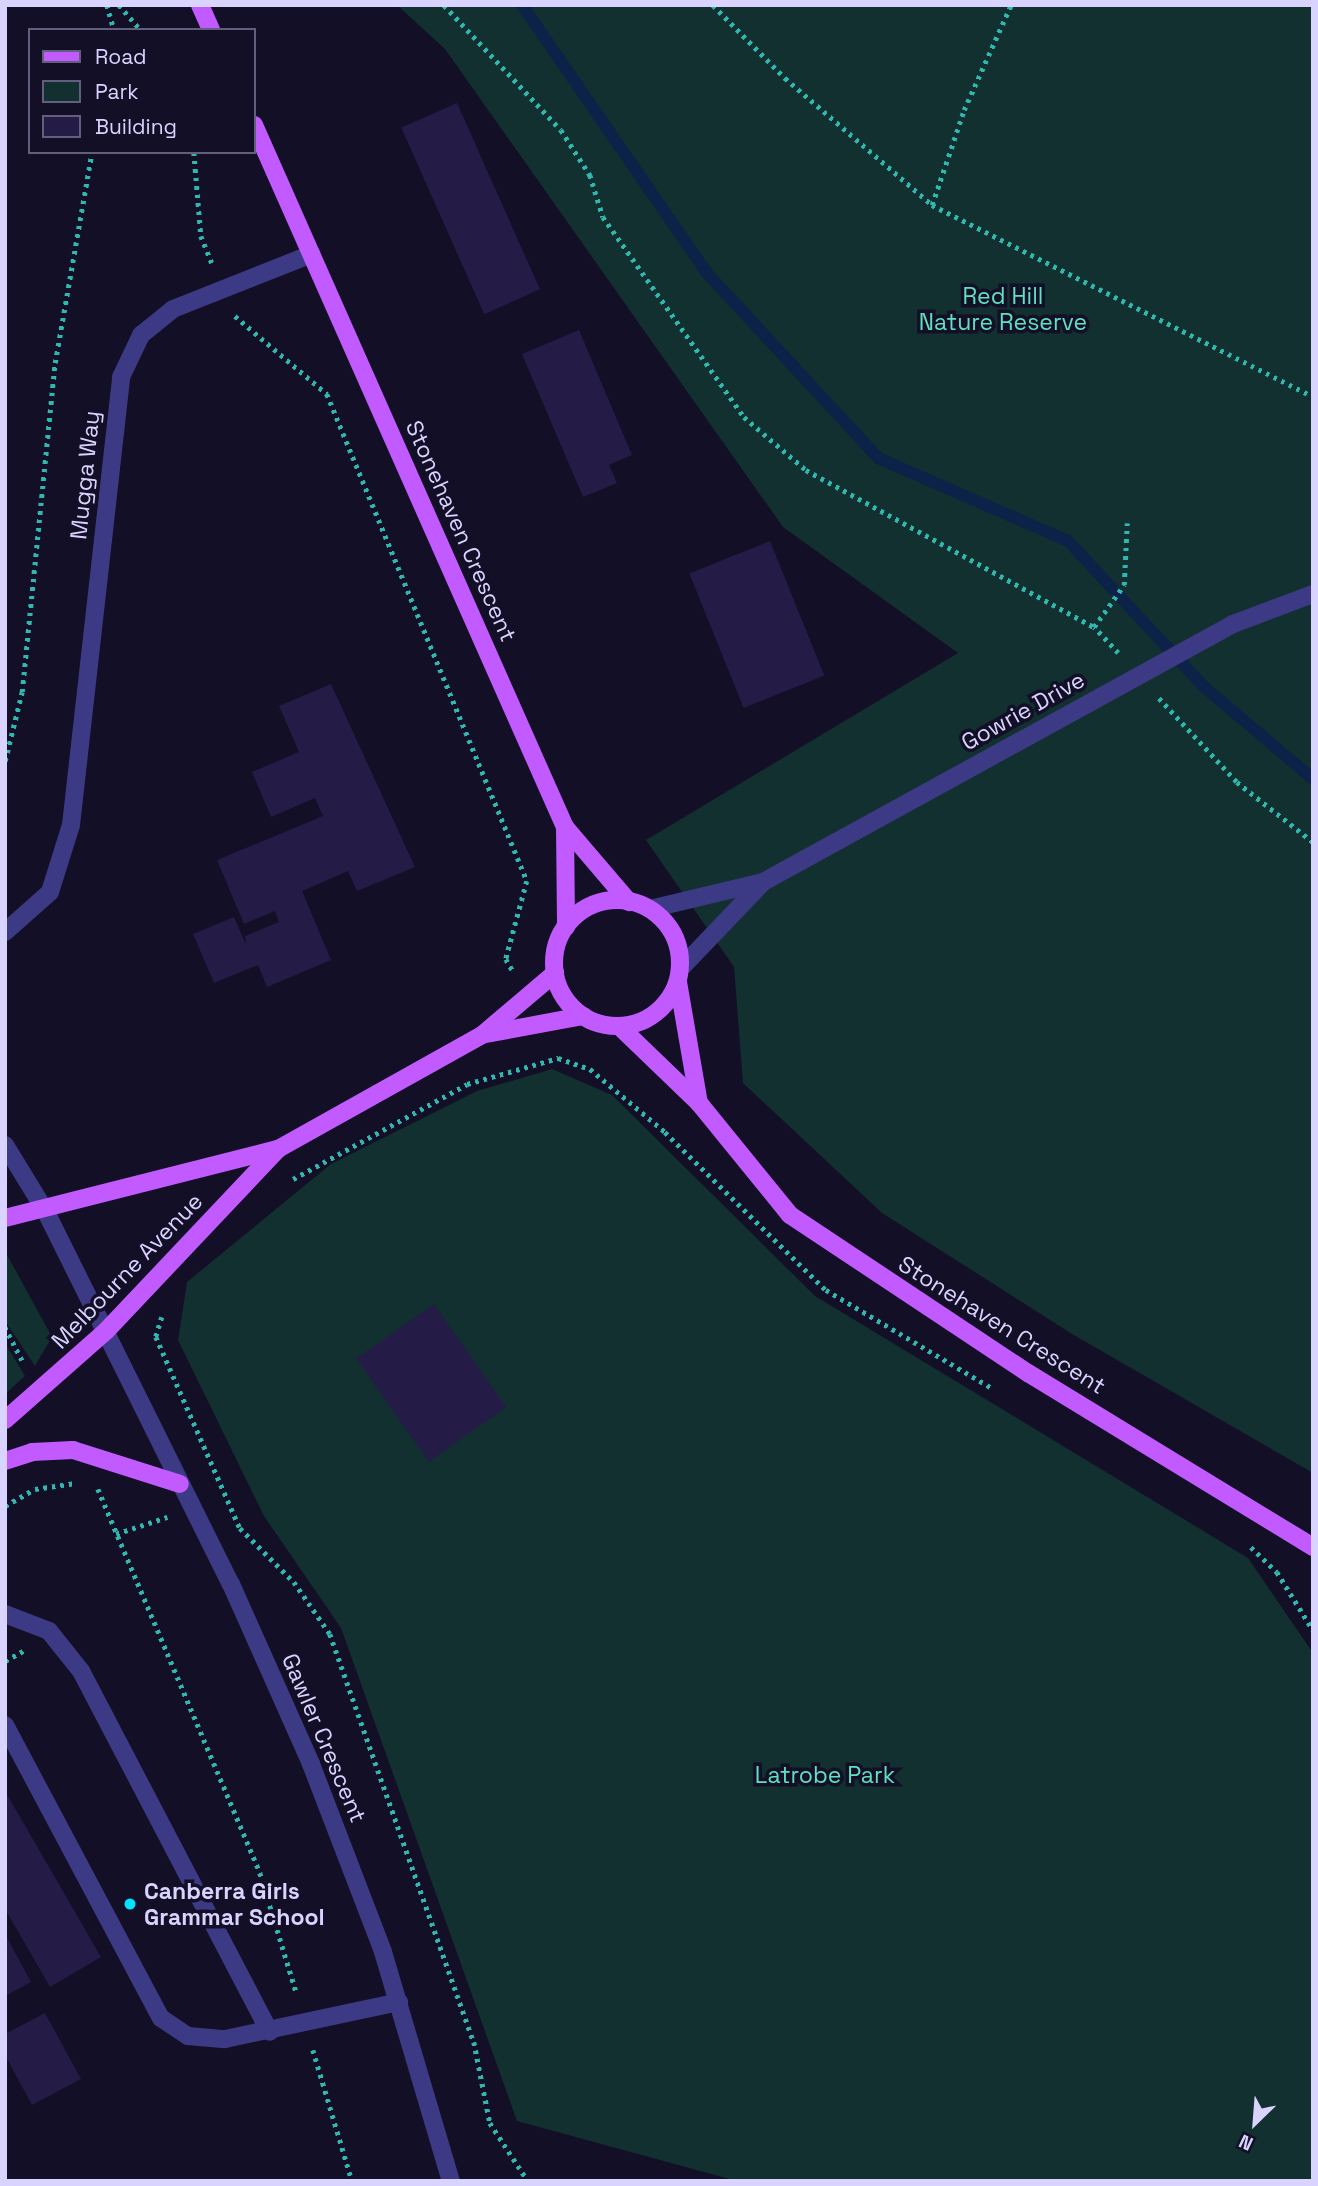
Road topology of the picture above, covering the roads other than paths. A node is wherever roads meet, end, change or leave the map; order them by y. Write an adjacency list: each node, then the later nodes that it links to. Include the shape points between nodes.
1 (200, 5): 2 (main road)
2 (210, 28)
3 (256, 129): 4 (main road)
4 (312, 254): 6 (main road, Stonehaven Crescent); 11 (street, Mugga Way, via 173,309 141,335 121,377 71,825 50,892)
5 (1313, 594): 7 (street, Gowrie Drive, via 1233,624)
6 (565, 827): 8 (main road, Stonehaven Crescent); 10 (main road, Stonehaven Crescent)
7 (763, 882): 9 (street, Gowrie Drive); 13 (street, Gowrie Drive)
8 (629, 902): 9 (main road); 10 (main road, via 593,905)
9 (650, 909): 13 (main road, via 675,937)
10 (566, 927): 12 (main road)
11 (5, 932)
12 (555, 973): 14 (main road, via 569,1004); 16 (main road, Melbourne Avenue)
13 (679, 975): 15 (main road, via 656,1013); 17 (main road, Stonehaven Crescent)
14 (583, 1016): 15 (main road); 16 (main road, Melbourne Avenue)
15 (619, 1026): 17 (main road, Stonehaven Crescent)
16 (482, 1035): 19 (main road, Melbourne Avenue)
17 (699, 1103): 26 (main road, Stonehaven Crescent, via 790,1214 1028,1373)
18 (5, 1145): 20 (street, Gawler Crescent)
19 (278, 1149): 20 (main road, Melbourne Avenue); 22 (main road, Melbourne Avenue)
20 (46, 1212): 21 (main road, Melbourne Avenue); 22 (street, Gawler Crescent)
21 (5, 1218)
22 (106, 1331): 23 (main road, Melbourne Avenue); 25 (street, Gawler Crescent)
23 (5, 1420)
24 (5, 1461): 25 (main road, via 32,1452 73,1450)
25 (180, 1483): 29 (street, Gawler Crescent, via 311,1764)
26 (1313, 1547)
27 (5, 1614): 30 (street, via 49,1631 81,1671)
28 (5, 1725): 30 (street, via 161,2018 188,2036)
29 (399, 2002): 30 (street); 31 (street, Gawler Crescent)
30 (270, 2032)
31 (451, 2181)

